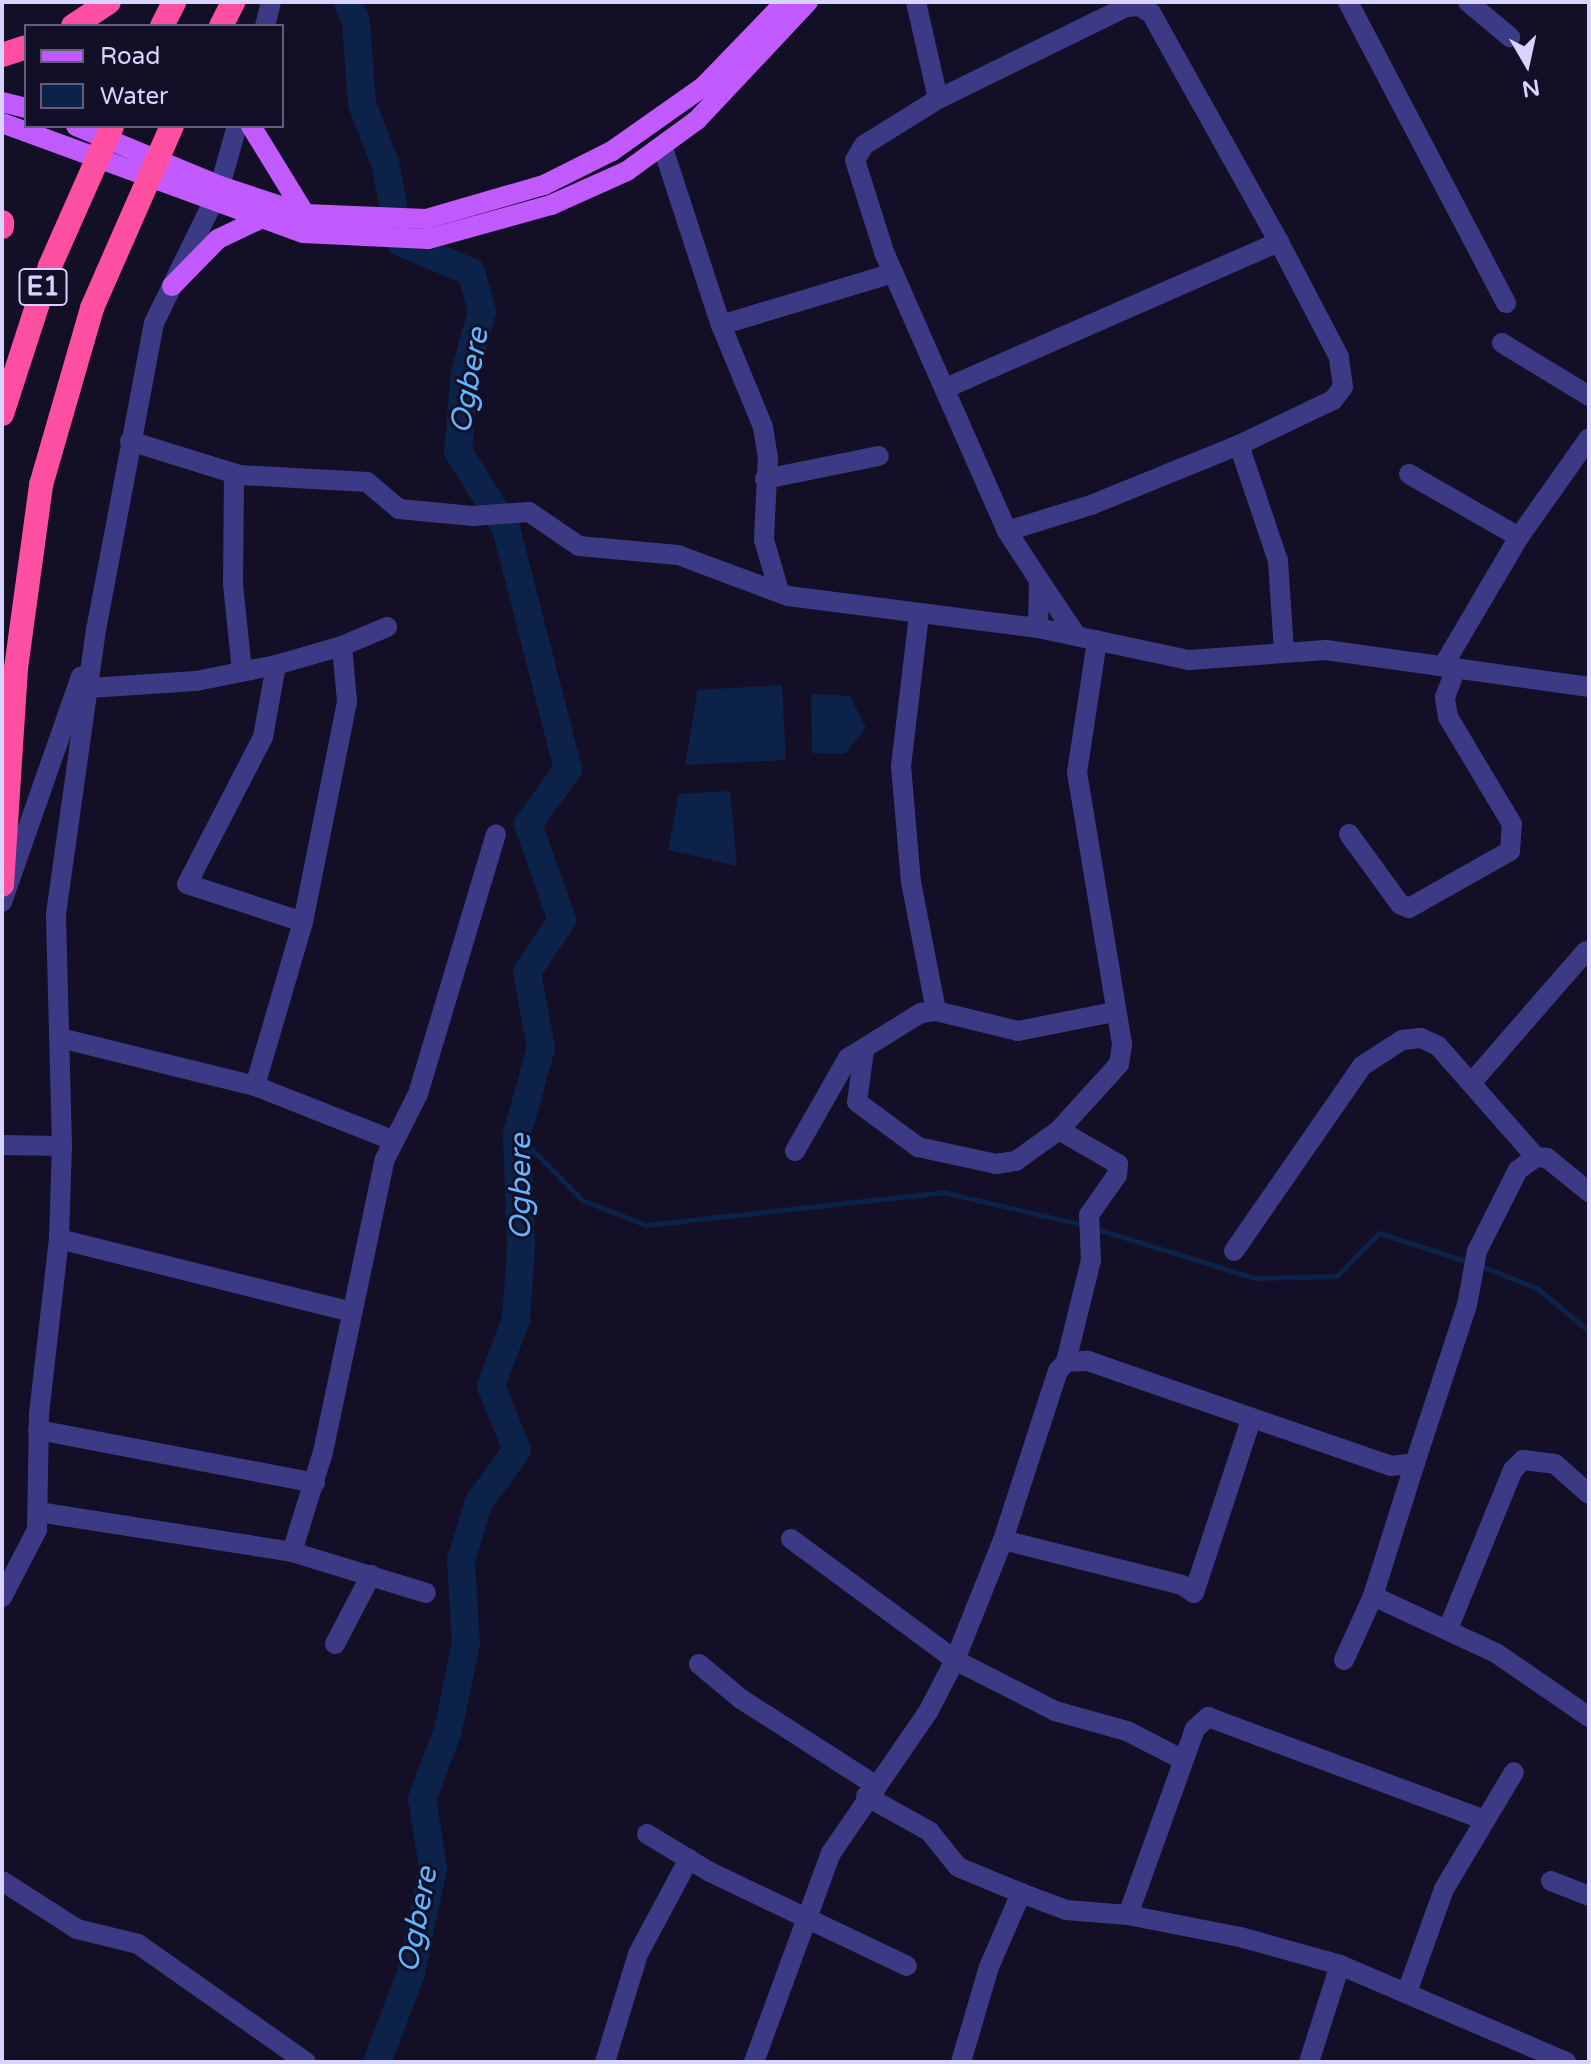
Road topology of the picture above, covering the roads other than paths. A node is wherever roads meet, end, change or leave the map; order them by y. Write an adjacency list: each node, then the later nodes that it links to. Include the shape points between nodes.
1 (80, 2): 11 (street)
2 (109, 2): 12 (highway)
3 (174, 2): 13 (highway)
4 (233, 2): 14 (highway)
5 (271, 2): 15 (street)
6 (785, 2): 32 (main road, via 704,86 612,151 544,185)
7 (808, 2): 28 (main road, via 724,94)
8 (916, 2): 19 (street)
9 (1348, 2): 37 (street)
10 (1468, 2): 16 (street)
11 (73, 24)
12 (75, 24)
13 (163, 24)
14 (222, 24)
15 (266, 24)
16 (1510, 37)
17 (24, 48): 18 (highway)
18 (2, 55)
19 (938, 99): 34 (street, via 1126,7 1139,6 1151,13); 35 (street, via 864,145 855,160)
20 (2, 102): 21 (main road)
21 (24, 108)
22 (2, 123): 29 (main road)
23 (80, 128): 29 (main road)
24 (111, 128): 42 (highway, E1, via 50,266)
25 (171, 128): 71 (highway, E1, via 71,368 41,485 16,668)
26 (236, 128): 29 (street)
27 (252, 128): 30 (main road)
28 (663, 148): 32 (main road, via 627,171 551,205); 38 (street)
29 (216, 195): 30 (main road); 31 (main road); 36 (street)
30 (305, 214): 33 (main road)
31 (258, 220): 33 (main road, via 303,233); 36 (main road, via 218,239)
32 (427, 229): 33 (main road)
33 (369, 230)
34 (1279, 242): 40 (street); 45 (street, via 1339,357 1343,387 1333,400)
35 (893, 273): 38 (street); 40 (street)
36 (172, 286): 44 (street, via 151,336)
37 (1506, 303)
38 (721, 325): 49 (street, via 763,427)
39 (1502, 343): 41 (street)
40 (946, 388): 50 (street)
41 (1589, 396)
42 (2, 414)
43 (1589, 438): 51 (street)
44 (130, 441): 47 (street); 59 (street)
45 (1239, 445): 50 (street, via 1080,509); 63 (street, via 1278,561)
46 (879, 456): 49 (street)
47 (234, 474): 53 (street, via 367,482 399,509 529,512 579,546 665,552); 66 (street, via 233,584)
48 (1409, 474): 51 (street)
49 (765, 479): 52 (street)
50 (1007, 531): 54 (street)
51 (1519, 537): 65 (street)
52 (766, 558): 53 (street); 55 (street)
53 (721, 570): 55 (street)
54 (1039, 580): 58 (street); 60 (street)
55 (779, 591): 56 (street)
56 (919, 615): 58 (street); 75 (street, via 901,766 911,882)
57 (387, 627): 62 (street)
58 (1038, 628): 60 (street)
59 (96, 630): 68 (street); 72 (street)
60 (1076, 635): 61 (street)
61 (1097, 641): 63 (street, via 1189,660); 76 (street, via 1077,773)
62 (342, 646): 64 (street); 73 (street, via 347,701)
63 (1284, 652): 65 (street, via 1337,651)
64 (276, 665): 66 (street); 73 (street, via 263,737 187,884)
65 (1450, 667): 67 (street); 70 (street, via 1448,717 1512,824 1510,851 1409,908 1400,904)
66 (242, 671): 68 (street, via 196,681)
67 (1589, 687)
68 (89, 688): 77 (street, via 56,914)
69 (496, 834): 82 (street, via 418,1094)
70 (1349, 834)
71 (2, 885)
72 (2, 902)
73 (303, 922): 80 (street)
74 (1586, 951): 79 (street)
75 (936, 1011): 76 (street, via 1018,1031); 78 (street, via 921,1013)
76 (1114, 1012): 81 (street, via 1122,1044 1119,1064)
77 (60, 1038): 80 (street); 84 (street)
78 (864, 1051): 81 (street, via 857,1102 935,1154 996,1164 1016,1161); 85 (street, via 839,1070)
79 (1473, 1081): 86 (street); 89 (street, via 1438,1046 1421,1038 1402,1040 1380,1052 1362,1066)
80 (255, 1086): 82 (street)
81 (1059, 1130): 91 (street, via 1118,1164 1117,1175 1089,1215 1093,1247)
82 (392, 1140): 90 (street)
83 (2, 1145): 84 (street)
84 (62, 1146): 88 (street)
85 (795, 1151)
86 (1536, 1157): 87 (street, via 1558,1164); 94 (street, via 1518,1170 1477,1251 1474,1278)
87 (1589, 1192)
88 (59, 1239): 90 (street); 93 (street)
89 (1234, 1251)
90 (352, 1312): 95 (street)
91 (1066, 1362): 92 (street, via 1088,1361); 99 (street, via 1058,1371)
92 (1251, 1420): 94 (street, via 1391,1466); 99 (street, via 1194,1593 1182,1585)
93 (38, 1430): 95 (street); 97 (street)
94 (1415, 1463): 103 (street)
95 (315, 1483): 100 (street)
96 (1589, 1494): 105 (street, via 1555,1464 1523,1460 1513,1470)
97 (38, 1512): 100 (street); 104 (street, via 37,1530)
98 (791, 1539): 107 (street)
99 (1003, 1540): 107 (street)
100 (292, 1552): 101 (street)
101 (371, 1575): 102 (street); 106 (street)
102 (426, 1593)
103 (1373, 1596): 105 (street); 108 (street)
104 (2, 1597)
105 (1448, 1629): 110 (street, via 1496,1653)
106 (335, 1644)
107 (955, 1660): 111 (street, via 1055,1711 1127,1731); 113 (street, via 928,1712)
108 (1344, 1660)
109 (699, 1664): 113 (street)
110 (1589, 1717)
111 (1183, 1760): 114 (street, via 1195,1729 1208,1717); 121 (street)
112 (1514, 1772): 114 (street)
113 (870, 1790): 119 (street, via 929,1831 958,1867); 122 (street, via 831,1853)
114 (1483, 1819): 125 (street, via 1467,1856 1444,1889)
115 (647, 1834): 116 (street)
116 (689, 1859): 122 (street); 127 (street, via 638,1954)
117 (2, 1881): 126 (street, via 77,1929 138,1944)
118 (1551, 1881): 120 (street)
119 (1021, 1893): 121 (street, via 1066,1910); 129 (street, via 989,1967)
120 (1589, 1896)
121 (1128, 1915): 123 (street)
122 (807, 1916): 124 (street); 128 (street)
123 (1340, 1965): 125 (street); 130 (street)
124 (907, 1966)
125 (1407, 1992): 131 (street)
126 (306, 2062)
127 (605, 2062)
128 (754, 2062)
129 (961, 2062)
130 (1309, 2062)
131 (1566, 2062)

